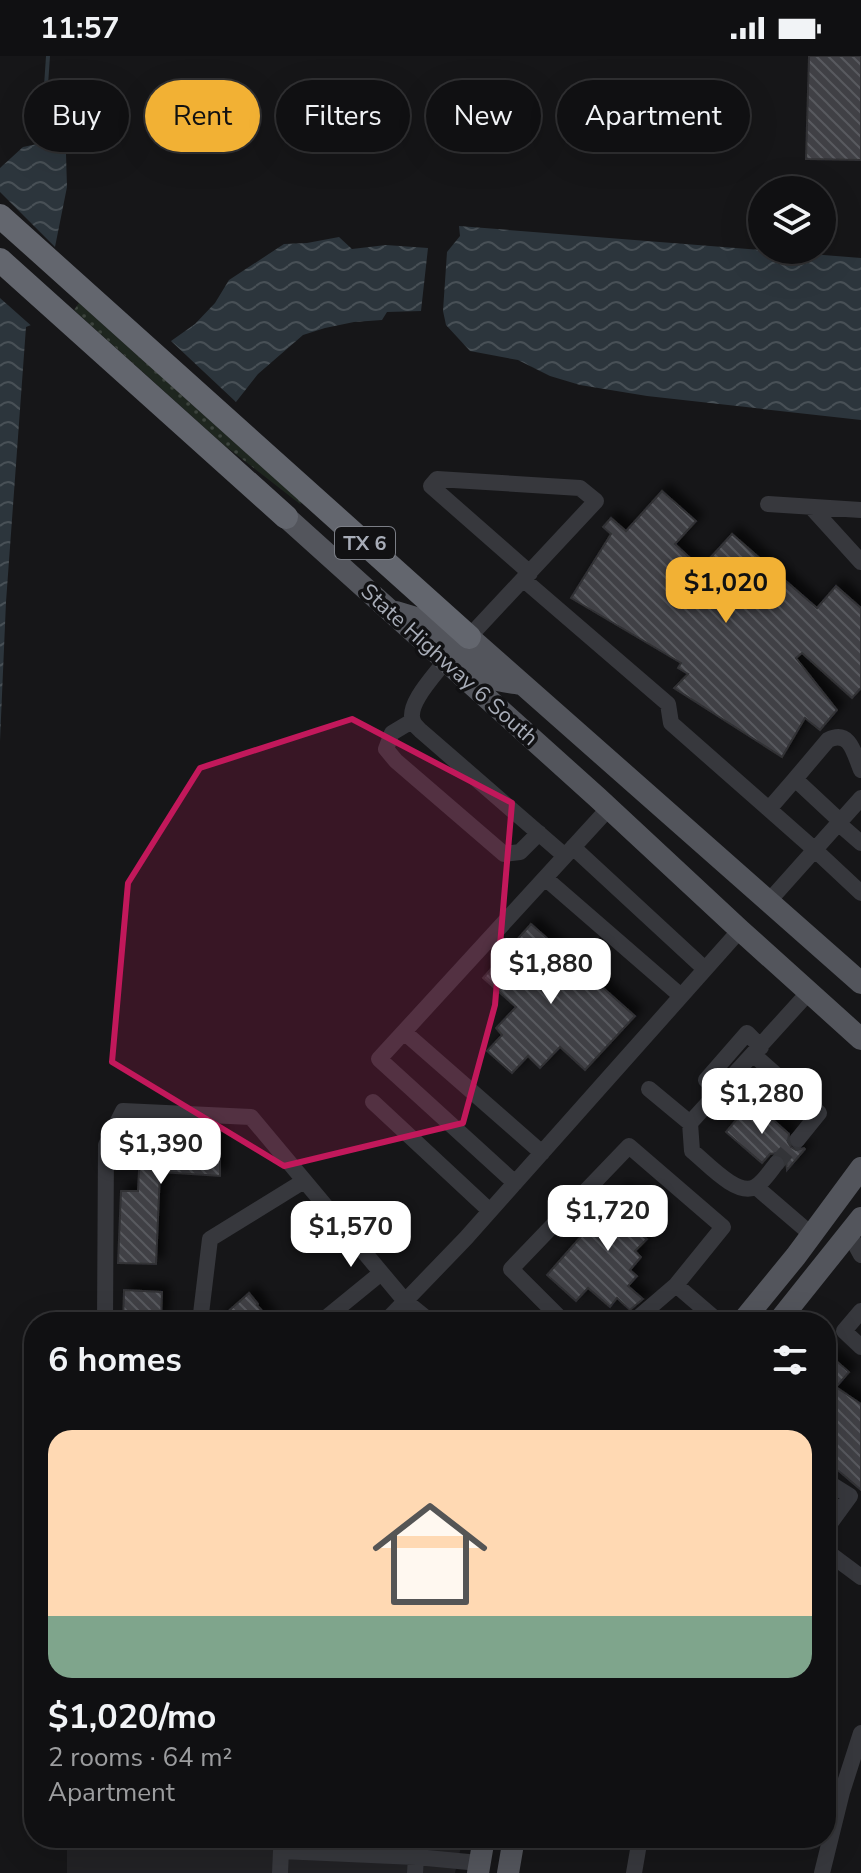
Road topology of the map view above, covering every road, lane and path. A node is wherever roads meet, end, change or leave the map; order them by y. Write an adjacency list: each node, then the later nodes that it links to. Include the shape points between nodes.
1 (0, 216): 10 (highway, State Highway 6 South / TX 6)
2 (0, 260): 6 (highway, State Highway 6 South / TX 6)
3 (768, 504): 4 (street)
4 (812, 508): 5 (street); 7 (street)
5 (861, 510)
6 (286, 517): 9 (main road, State Highway 6 South / TX 6)
7 (861, 562)
8 (527, 576): 8 (street, via 431,486 437,479 580,488 596,501); 10 (street); 18 (street, via 668,704 671,723)
9 (390, 610): 10 (main road, via 426,621 456,643); 11 (main road, State Highway 6 South / TX 6)
10 (469, 637): 12 (main road, State Highway 6 South / TX 6)
11 (446, 660): 12 (main road, via 462,657 491,678); 13 (street, via 418,697); 17 (main road, State Highway 6 South / TX 6)
12 (522, 685): 26 (main road, State Highway 6 South / TX 6)
13 (412, 721): 20 (street); 20 (street, via 392,733 386,749 396,761 504,854 520,852)
14 (861, 770): 15 (street, via 848,742 834,736)
15 (795, 779): 18 (street); 19 (street)
16 (861, 798): 19 (street)
17 (609, 808): 23 (street); 27 (main road, State Highway 6 South / TX 6)
18 (769, 809): 22 (street)
19 (839, 822): 21 (street); 22 (street)
20 (539, 833): 23 (street)
21 (861, 843)
22 (814, 849): 25 (street); 26 (street)
23 (569, 851): 24 (street); 28 (street)
24 (545, 878): 31 (street); 32 (street)
25 (861, 893)
26 (769, 901): 29 (main road, State Highway 6 South / TX 6)
27 (740, 930): 28 (street); 30 (main road, State Highway 6 South / TX 6)
28 (705, 969): 31 (street)
29 (861, 983)
30 (809, 992): 33 (main road, State Highway 6 South / TX 6); 34 (street)
31 (681, 996): 39 (street)
32 (404, 1032): 39 (street); 43 (street, via 379,1059)
33 (861, 1039)
34 (758, 1051): 37 (street, via 747,1033 706,1080 720,1091); 38 (street, via 819,1113)
35 (649, 1089): 37 (street)
36 (373, 1102): 45 (street)
37 (690, 1123): 44 (street, via 692,1151 733,1185)
38 (798, 1139)
39 (542, 1153): 43 (street)
40 (776, 1164): 44 (street)
41 (861, 1168): 47 (main road)
42 (304, 1181): 49 (street); 53 (street, via 251,1117 123,1111 106,1145); 54 (street, via 210,1239)
43 (515, 1183): 45 (street)
44 (756, 1187): 47 (street)
45 (490, 1211): 51 (street)
46 (855, 1226): 48 (street); 62 (main road)
47 (812, 1235): 61 (main road)
48 (861, 1255)
49 (381, 1273): 51 (street); 55 (street)
50 (676, 1285): 58 (street, via 723,1227 629,1146 511,1269); 59 (street); 60 (street)
51 (405, 1301): 56 (street); 57 (street)
52 (861, 1311): 63 (street, via 844,1331)
53 (105, 1312)
54 (201, 1312)
55 (333, 1312)
56 (395, 1312)
57 (419, 1312)
58 (553, 1312)
59 (645, 1312)
60 (707, 1312)
61 (750, 1312)
62 (786, 1312)
63 (861, 1347)
64 (836, 1487): 65 (street)
65 (855, 1498): 66 (street)
66 (836, 1518)
67 (836, 1557): 68 (street)
68 (858, 1571)
69 (861, 1733): 70 (street)
70 (836, 1816)
71 (482, 1848): 76 (main road)
72 (512, 1848): 78 (main road)
73 (638, 1848): 79 (street)
74 (828, 1848): 80 (street)
75 (415, 1865): 76 (street); 77 (street, via 281,1851)
76 (478, 1868)
77 (280, 1873)
78 (508, 1873)
79 (634, 1873)
80 (822, 1873)

